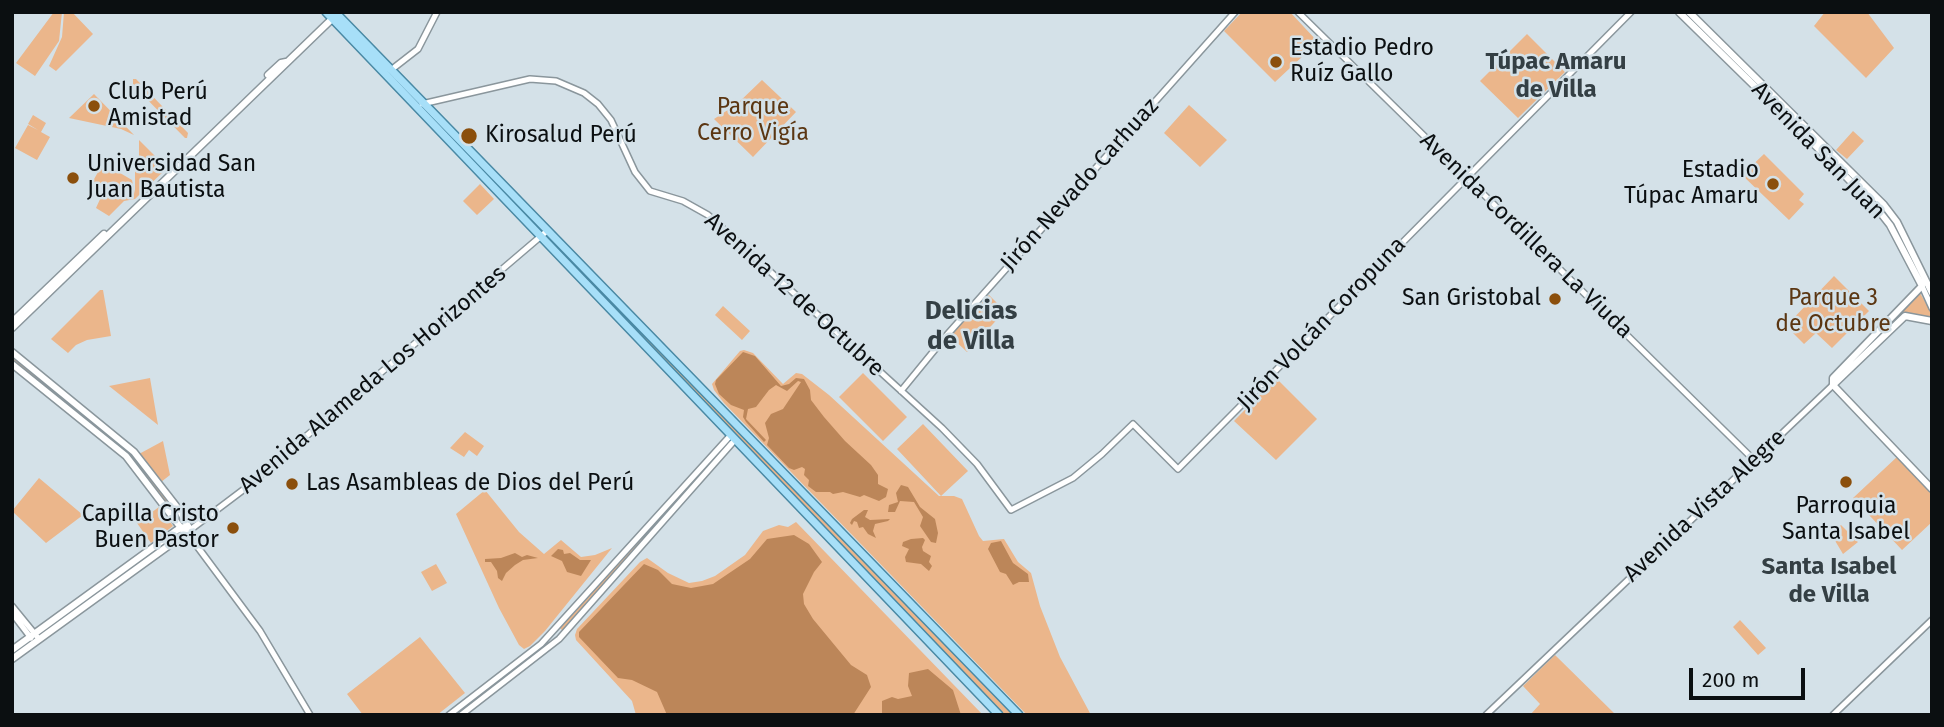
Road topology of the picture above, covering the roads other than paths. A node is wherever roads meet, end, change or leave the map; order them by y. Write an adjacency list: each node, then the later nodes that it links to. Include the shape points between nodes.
1 (326, 12): 8 (main road)
2 (437, 12): 10 (street, via 418,49)
3 (1235, 12): 23 (street, Jirón Nevado Carhuaz)
4 (1298, 12): 12 (street, Avenida Cordillera La Viuda)
5 (1631, 12): 12 (street, Jirón Volcán Coropuna)
6 (1679, 12): 14 (main road, Avenida San Juan, via 1879,211)
7 (1689, 12): 15 (main road, Avenida San Juan, via 1884,205)
8 (335, 15): 9 (main road); 10 (main road); 11 (main road)
9 (286, 62): 18 (main road); 19 (main road)
10 (391, 70): 11 (main road)
11 (420, 105): 13 (main road); 23 (street, Avenida 12 de Octubre, via 530,79 562,83 584,93 611,120 635,172 650,191 708,215)
12 (1466, 179): 26 (street, Jirón Volcán Coropuna, via 1178,469); 28 (street, Avenida Cordillera La Viuda)
13 (544, 234): 24 (main road); 25 (main road); 32 (street, Avenida Alameda Los Horizontes, via 254,481)
14 (1922, 286): 16 (street, Avenida San Juan); 22 (main road, Avenida Vista Alegre)
15 (1932, 293)
16 (1932, 308)
17 (1932, 321): 22 (main road, Avenida Vista Alegre, via 1905,316)
18 (12, 322)
19 (12, 328)
20 (12, 352): 32 (main road, via 134,452 180,511)
21 (12, 364): 32 (main road, via 126,456)
22 (1833, 382): 28 (street, Avenida Vista Alegre); 31 (main road)
23 (901, 391): 26 (street, Avenida 12 de Octubre, via 978,464 1011,510 1073,478)
24 (696, 401): 25 (main road, via 703,393); 27 (main road)
25 (717, 404): 30 (main road)
26 (1133, 424)
27 (732, 438): 29 (main road); 40 (street, via 541,644); 41 (street, via 559,639)
28 (1754, 460): 44 (street, Avenida Vista Alegre)
29 (754, 461): 30 (main road, via 770,473); 42 (main road)
30 (777, 465): 43 (main road)
31 (1932, 489)
32 (189, 530): 36 (main road, Avenida Alameda Los Horizontes); 39 (street, via 260,631)
33 (12, 606): 36 (street)
34 (12, 613): 36 (street)
35 (1932, 620): 45 (street)
36 (35, 638): 37 (main road, Avenida Alameda Los Horizontes); 38 (main road, Avenida Alameda Los Horizontes)
37 (12, 650)
38 (12, 659)
39 (310, 715)
40 (449, 715)
41 (461, 715)
42 (999, 715)
43 (1019, 715)
44 (1486, 715)
45 (1833, 715)

